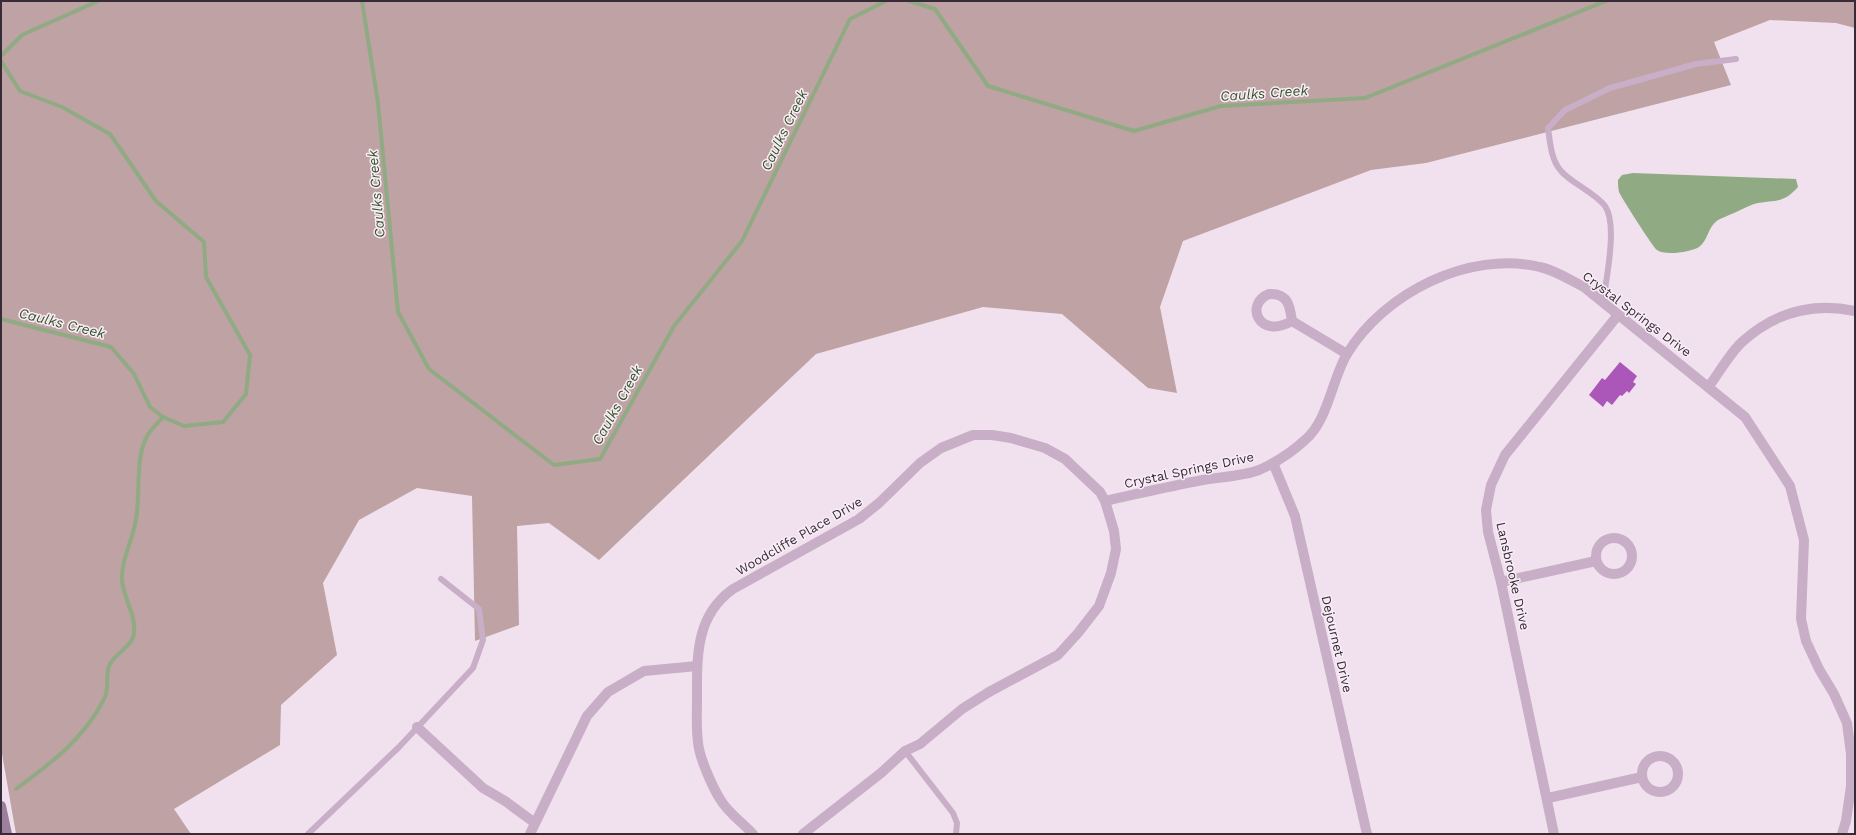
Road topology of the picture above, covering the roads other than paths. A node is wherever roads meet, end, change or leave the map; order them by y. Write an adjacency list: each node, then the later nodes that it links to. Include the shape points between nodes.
1 (1736, 59): 2 (lane, via 1696,64 1610,88 1565,110 1548,128 1552,154 1561,172 1605,206 1610,223 1610,243)
2 (1603, 303): 4 (street, Crystal Springs Drive); 6 (street, Crystal Springs Drive, via 1584,287 1541,267 1512,263 1484,265 1423,284 1392,305 1371,324)
3 (1855, 311): 7 (street, via 1821,307 1798,310 1778,318 1758,329 1741,343)
4 (1618, 315): 7 (street, Crystal Springs Drive); 12 (street, Lansbrooke Drive, via 1505,454 1491,485 1486,510 1488,532)
5 (1292, 321): 6 (street)
6 (1347, 354): 8 (street, Crystal Springs Drive, via 1321,419 1307,439)
7 (1709, 386): 28 (street, Crystal Springs Drive, via 1746,417 1790,486 1804,540 1801,618 1806,641 1848,722 1851,786)
8 (1272, 463): 9 (street, Crystal Springs Drive, via 1258,470); 26 (street, Dejournet Drive, via 1295,516)
9 (1105, 501): 13 (street, Woodcliffe Place Drive, via 1100,492 1065,459 1045,448 1011,438 973,435 941,448 920,463 879,504 859,519 720,598 700,637); 15 (street, Woodcliffe Place Drive, via 1114,531 1116,549 1111,573 1099,606 1078,633 1058,655 989,692 962,709 920,744)
10 (1596, 561): 12 (street)
11 (441, 579): 14 (lane, via 479,609 484,640 474,668)
12 (1501, 582): 17 (street, Lansbrooke Drive)
13 (697, 666): 19 (street, via 644,671 608,692 587,716); 23 (street, Woodcliffe Place Drive, via 698,743 704,762 720,800)
14 (417, 727): 19 (street, via 483,788); 21 (lane)
15 (905, 751): 24 (street, Woodcliffe Place Drive); 25 (lane, via 953,813 957,823)
16 (1642, 777): 17 (street)
17 (1548, 798): 27 (street, Lansbrooke Drive)
18 (1, 806): 20 (main road)
19 (535, 823): 22 (street)
20 (7, 834)
21 (308, 834)
22 (530, 834)
23 (753, 834)
24 (803, 834)
25 (956, 834)
26 (1367, 834)
27 (1554, 834)
28 (1842, 834)

